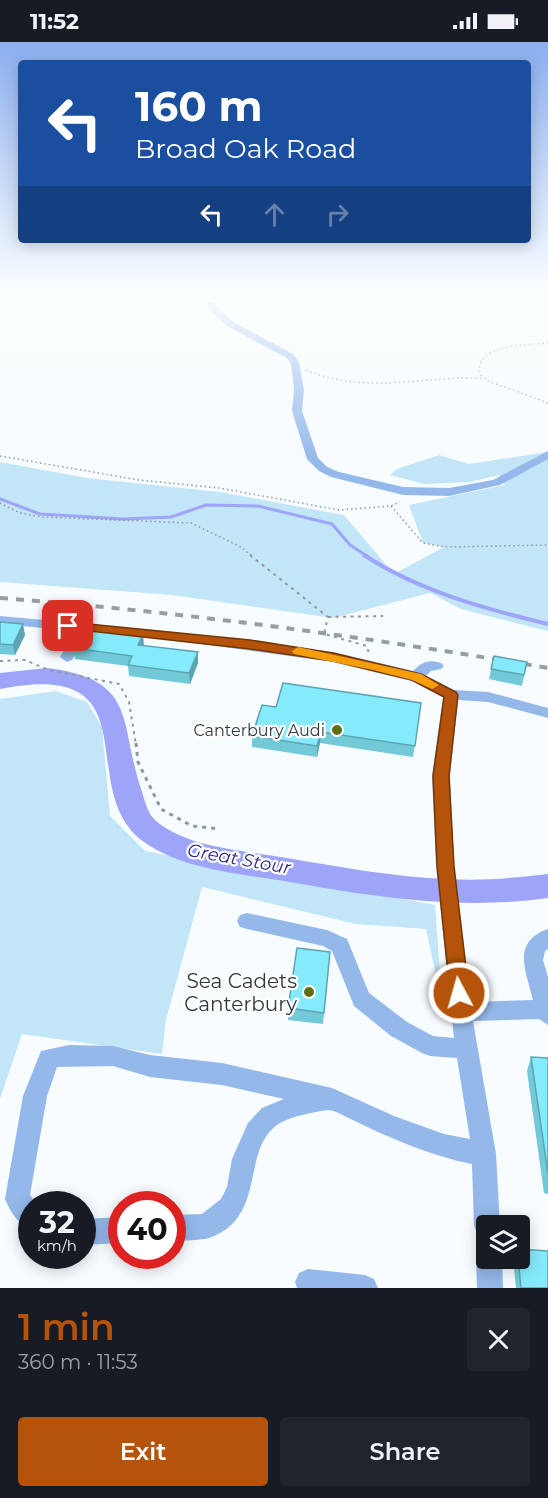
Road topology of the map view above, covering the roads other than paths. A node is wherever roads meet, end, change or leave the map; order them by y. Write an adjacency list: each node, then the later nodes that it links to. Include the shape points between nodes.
1 (275, 348): 2 (street, via 296,364 297,411 313,459 335,475 403,491 449,492 496,483)
2 (548, 454)
3 (0, 620): 4 (street)
4 (84, 627): 5 (street); 7 (street, via 260,646)
5 (67, 657)
6 (436, 666): 7 (street, via 427,666)
7 (416, 677): 8 (street)
8 (451, 695): 9 (street, via 488,697); 12 (street, via 441,776 445,866)
9 (548, 713)
10 (247, 921): 14 (street, via 327,938 340,945 361,999 399,1029 430,1046)
11 (548, 937): 13 (street, via 536,947 533,960)
12 (461, 1012): 13 (street); 14 (street)
13 (547, 1012)
14 (467, 1049): 16 (street)
15 (332, 1099): 16 (street, via 444,1146); 17 (street, via 222,1074 150,1066 113,1056 49,1058 35,1096); 19 (street, via 294,1106 270,1116 256,1131 230,1208 206,1227)
16 (484, 1154): 18 (street)
17 (18, 1191)
18 (487, 1215)
19 (186, 1228)
20 (489, 1269): 23 (street)
21 (308, 1282): 22 (street)
22 (365, 1288)
23 (490, 1288)

